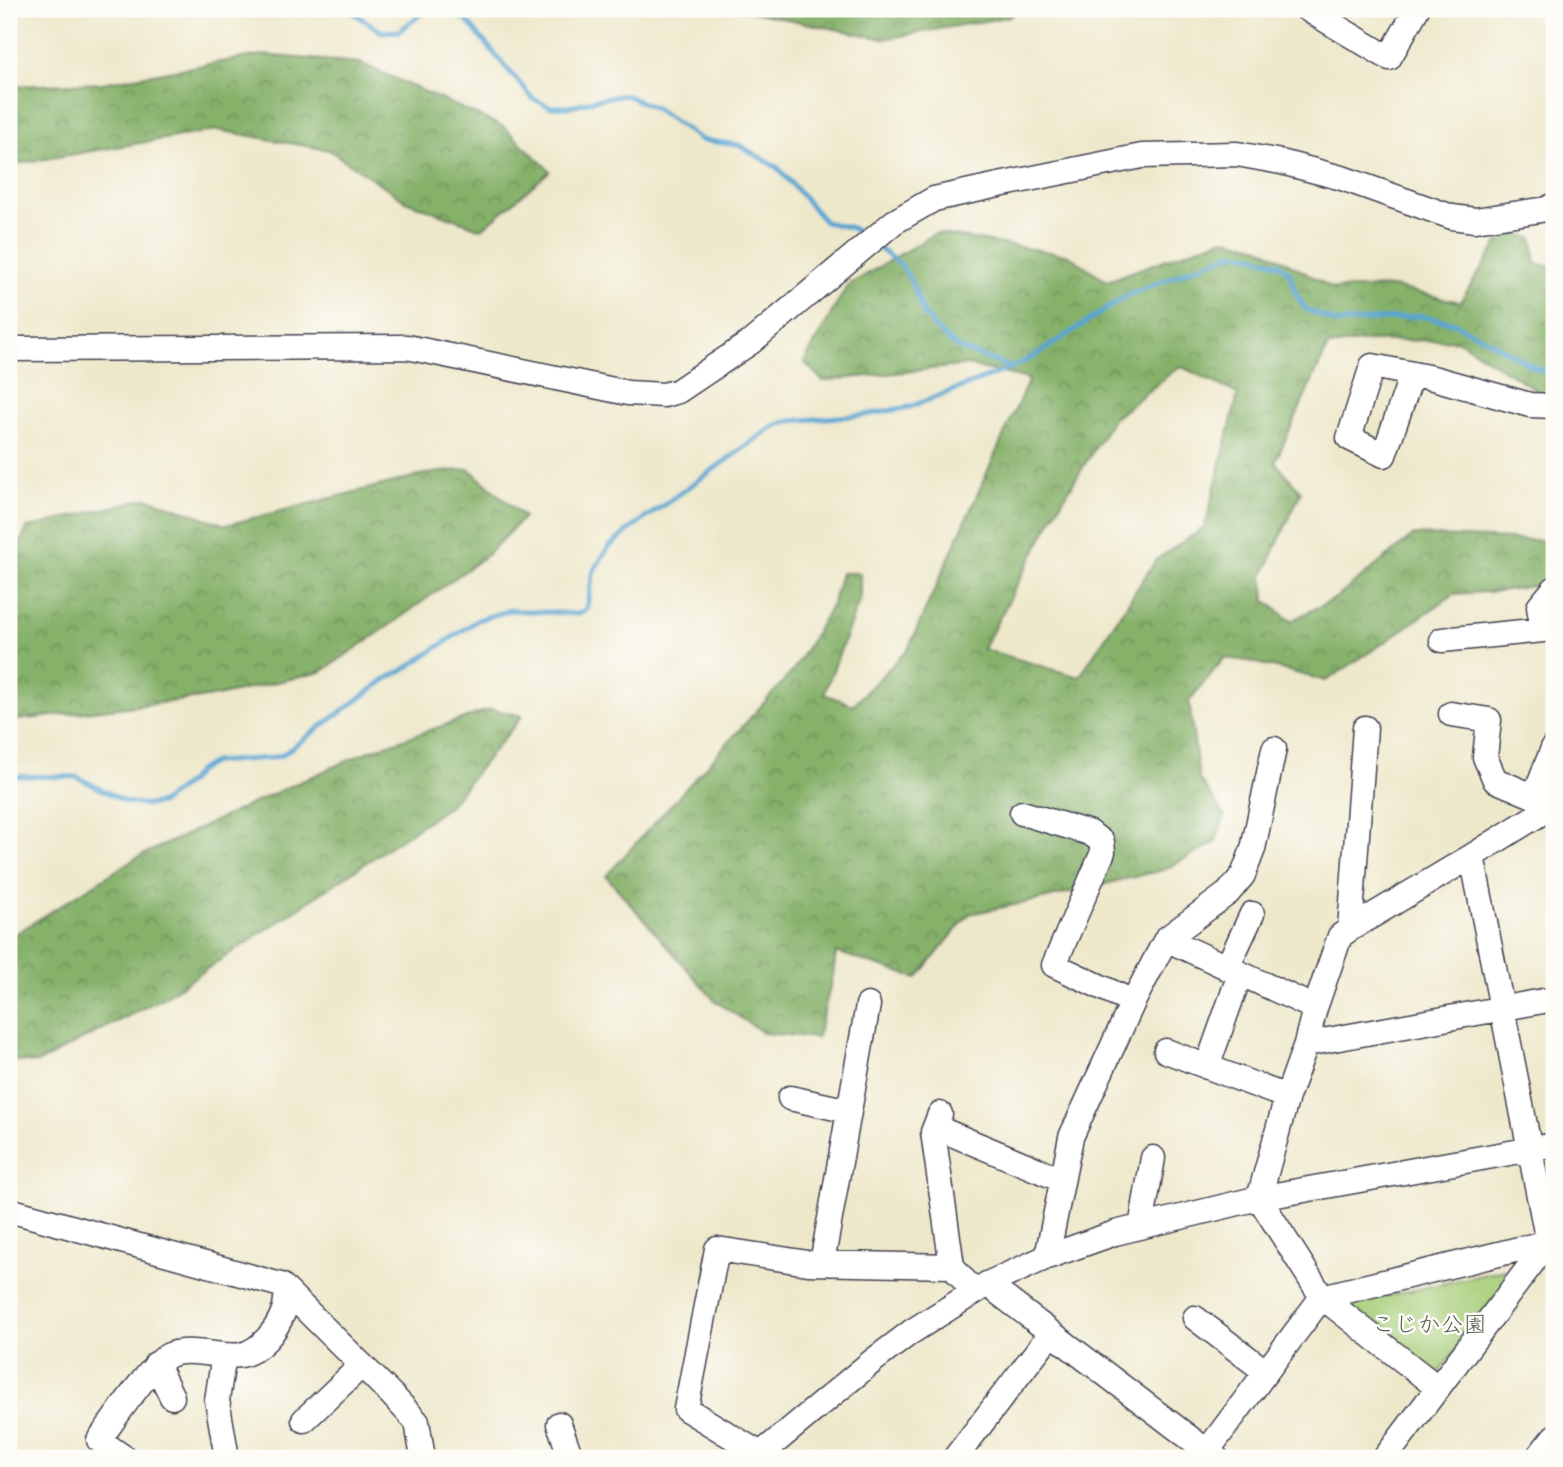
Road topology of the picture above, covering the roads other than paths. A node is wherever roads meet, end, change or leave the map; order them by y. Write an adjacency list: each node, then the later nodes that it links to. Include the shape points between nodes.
1 (1307, 9): 2 (street, via 1389,58)
2 (1417, 9)
3 (1554, 205): 4 (street, via 1475,220 1452,217 1342,178 1237,154 1142,156 994,186 934,199 894,222 751,342 664,396 628,393 407,347)
4 (9, 349)
5 (1412, 374): 6 (street, via 1530,405)
6 (1554, 406)
7 (1554, 589): 8 (street, via 1539,607 1543,630)
8 (1443, 640)
9 (1451, 715): 13 (street, via 1489,720 1485,757 1494,780)
10 (1365, 728): 17 (street)
11 (1554, 747): 13 (street)
12 (1275, 749): 18 (street, via 1243,875)
13 (1547, 802): 15 (street)
14 (1023, 813): 21 (street, via 1102,842 1103,852 1054,965)
15 (1472, 856): 17 (street); 24 (street)
16 (1252, 914): 19 (street)
17 (1350, 929): 23 (street, via 1340,936)
18 (1166, 939): 19 (street); 21 (street)
19 (1234, 971): 23 (street); 27 (street)
20 (1554, 999): 24 (street)
21 (1133, 1002): 34 (street, via 1071,1136)
22 (868, 1005): 30 (street)
23 (1315, 1008): 25 (street)
24 (1502, 1009): 25 (street); 32 (street)
25 (1306, 1044): 28 (street)
26 (1166, 1051): 27 (street)
27 (1207, 1067): 28 (street)
28 (1287, 1097): 35 (street)
29 (790, 1098): 30 (street)
30 (849, 1111): 40 (street)
31 (1554, 1145): 32 (street)
32 (1530, 1150): 35 (street); 38 (street)
33 (1153, 1158): 37 (street)
34 (1062, 1180): 39 (street); 41 (street, via 937,1120 933,1132)
35 (1259, 1198): 37 (street); 44 (street)
36 (9, 1210): 43 (street, via 281,1285)
37 (1141, 1227): 39 (street)
38 (1551, 1245): 44 (street); 51 (street)
39 (1047, 1257): 42 (street)
40 (822, 1264): 41 (street); 57 (street, via 718,1249 686,1409)
41 (952, 1266): 42 (street)
42 (980, 1288): 46 (street); 57 (street, via 874,1360)
43 (287, 1291): 47 (street, via 284,1311 267,1339 242,1355); 49 (street)
44 (1322, 1297): 50 (street); 51 (street)
45 (1195, 1318): 50 (street)
46 (1051, 1333): 56 (street); 62 (street)
47 (224, 1355): 48 (street, via 182,1352); 59 (street, via 216,1400)
48 (156, 1364): 52 (street); 58 (street, via 99,1440)
49 (362, 1365): 53 (street); 60 (street, via 417,1422)
50 (1266, 1372): 56 (street)
51 (1438, 1388): 63 (street)
52 (172, 1397)
53 (303, 1420)
54 (559, 1424): 61 (street)
55 (1554, 1437): 64 (street)
56 (1208, 1456)
57 (762, 1457)
58 (125, 1458)
59 (227, 1458)
60 (423, 1458)
61 (571, 1458)
62 (955, 1458)
63 (1385, 1458)
64 (1537, 1458)

